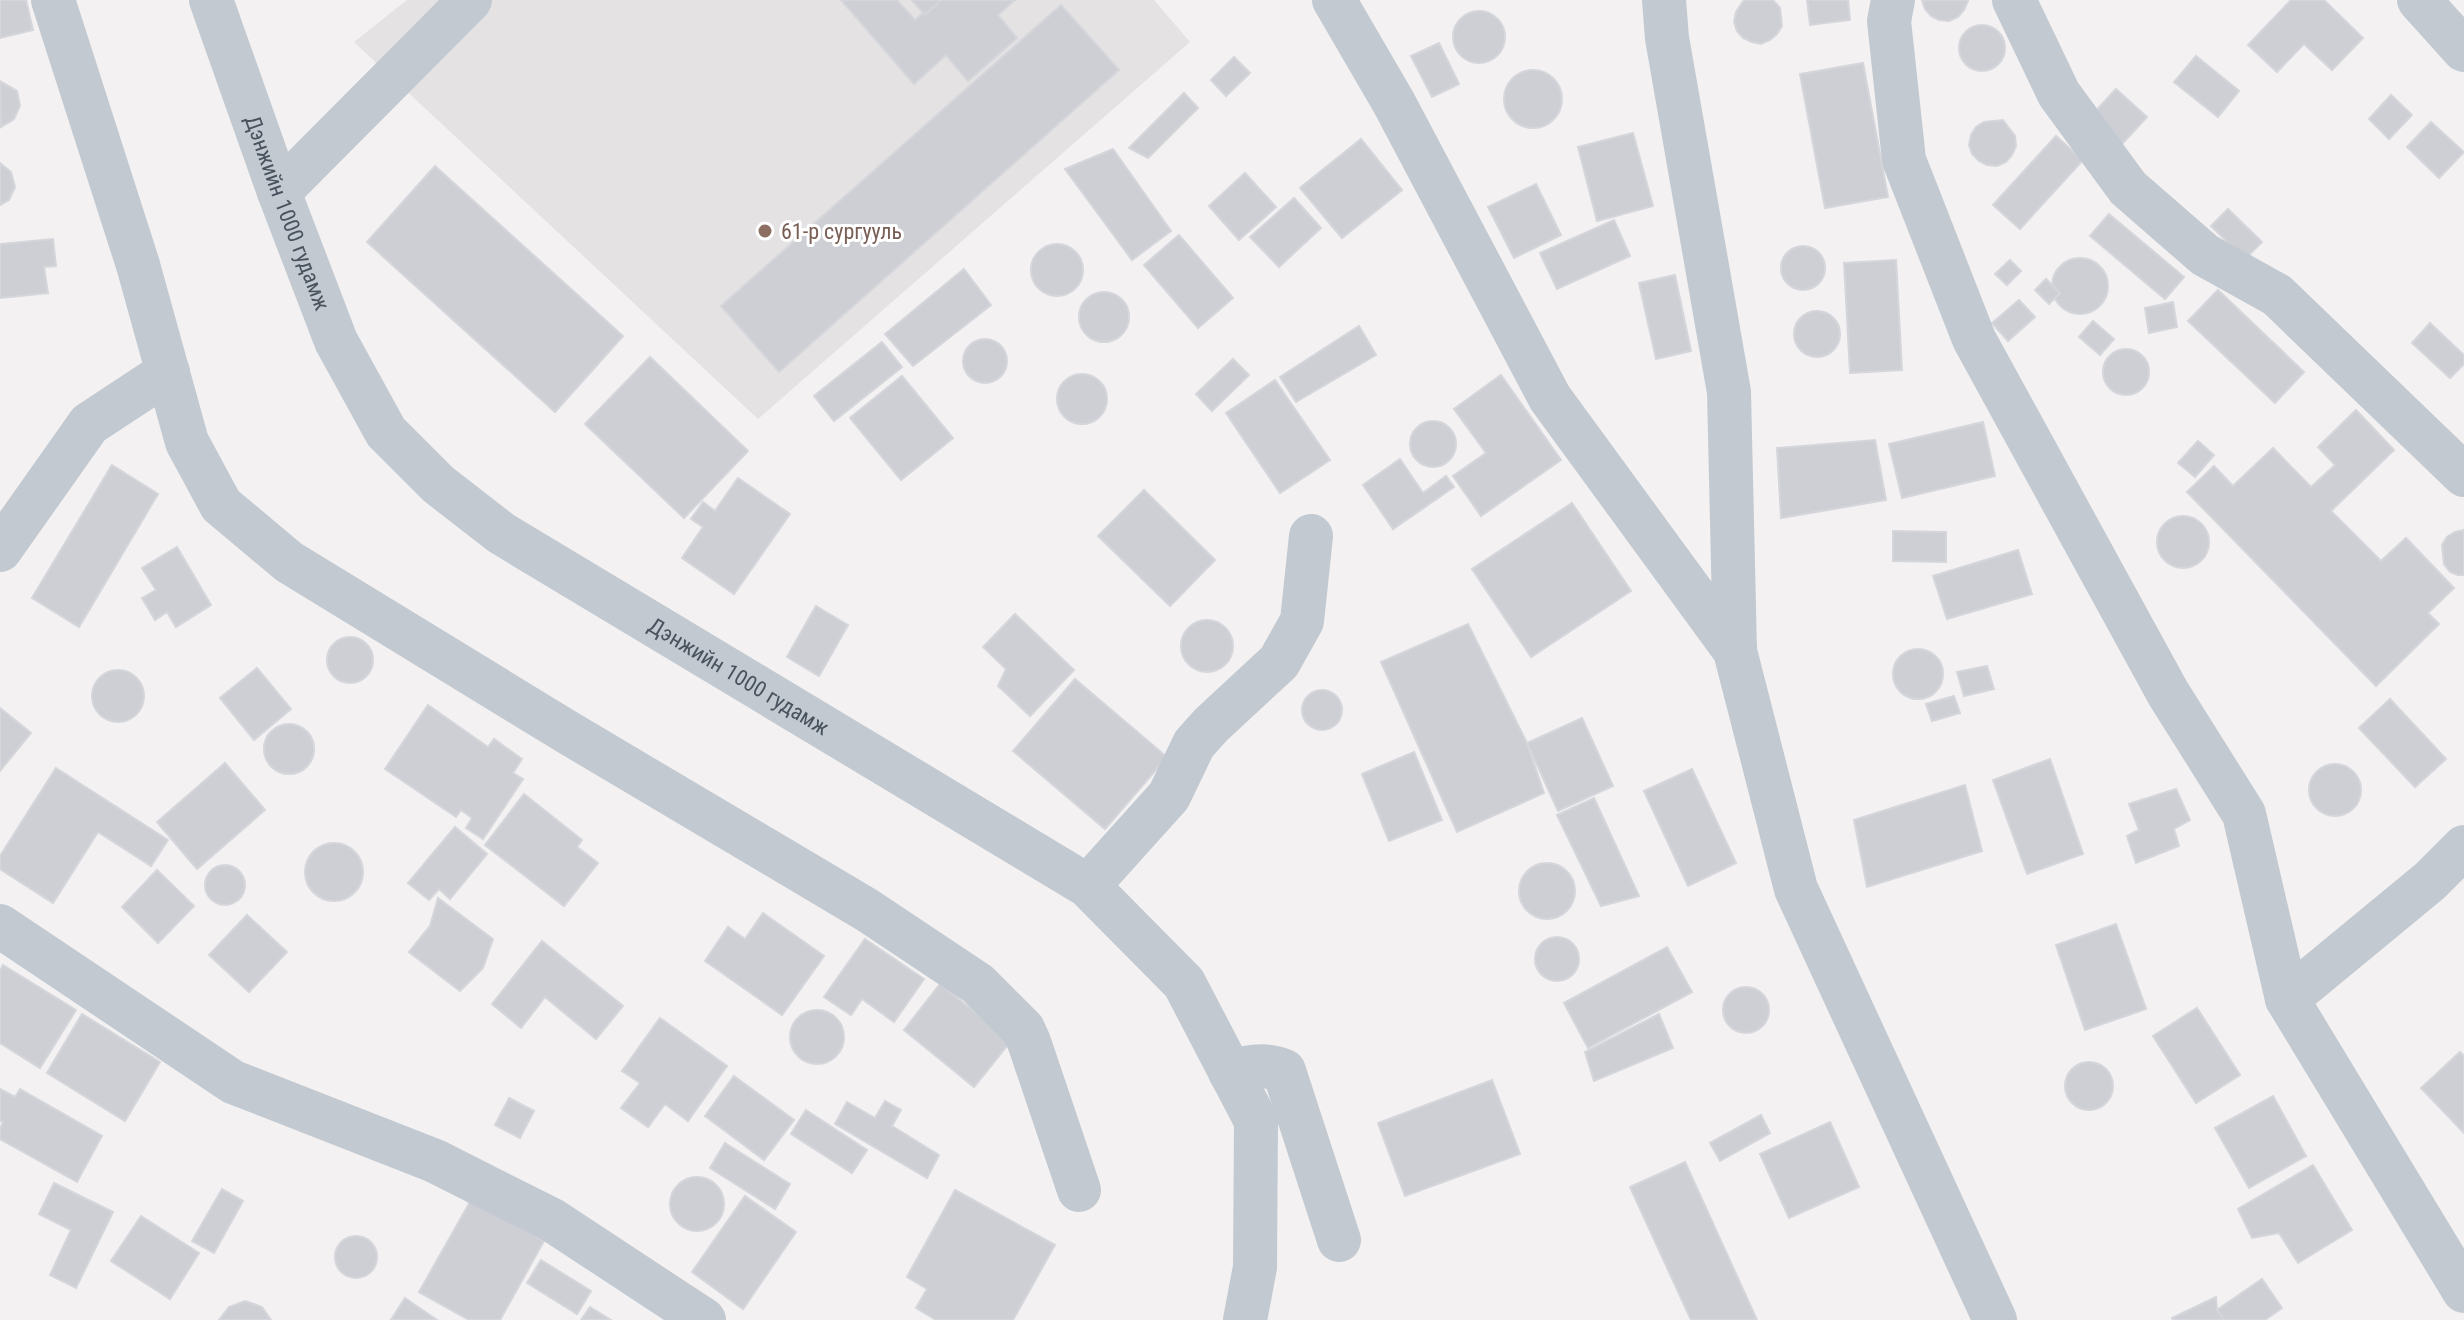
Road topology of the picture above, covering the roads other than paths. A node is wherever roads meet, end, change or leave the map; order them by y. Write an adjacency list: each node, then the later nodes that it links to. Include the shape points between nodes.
1 (53, 0): 11 (street)
2 (211, 0): 10 (street, Дэнжийн 1000 гудамж)
3 (470, 0): 10 (street)
4 (1334, 0): 15 (street, via 1550,398)
5 (1664, 0): 15 (street, via 1729,392)
6 (1893, 0): 19 (street, via 1889,21 1904,160 1974,339 2168,693 2244,814)
7 (2014, 0): 12 (street, via 2059,94 2128,188 2205,255 2277,295)
8 (2419, 0): 9 (street)
9 (2464, 50)
10 (279, 192): 17 (street, Дэнжийн 1000 гудамж, via 336,341 386,432 438,484 501,533)
11 (168, 372): 14 (street, via 89,424); 21 (street, via 187,442 221,505 289,562 867,910 978,984 1023,1029)
12 (2464, 475)
13 (1311, 536): 17 (street, via 1302,621 1279,662 1194,744 1169,796)
14 (0, 550)
15 (1735, 651): 26 (street, via 1796,889)
16 (2464, 847): 19 (street)
17 (1088, 886): 20 (street, Дэнжийн 1000 гудамж, via 1184,983)
18 (0, 926): 24 (street, via 233,1082 435,1161 552,1220)
19 (2287, 999): 23 (street)
20 (1230, 1072): 22 (street, via 1274,1066 1284,1071); 25 (street, Дэнжийн 1000 гудамж, via 1256,1121 1255,1267)
21 (1079, 1190)
22 (1339, 1240)
23 (2464, 1291)
24 (704, 1320)
25 (1245, 1320)
26 (1995, 1320)

